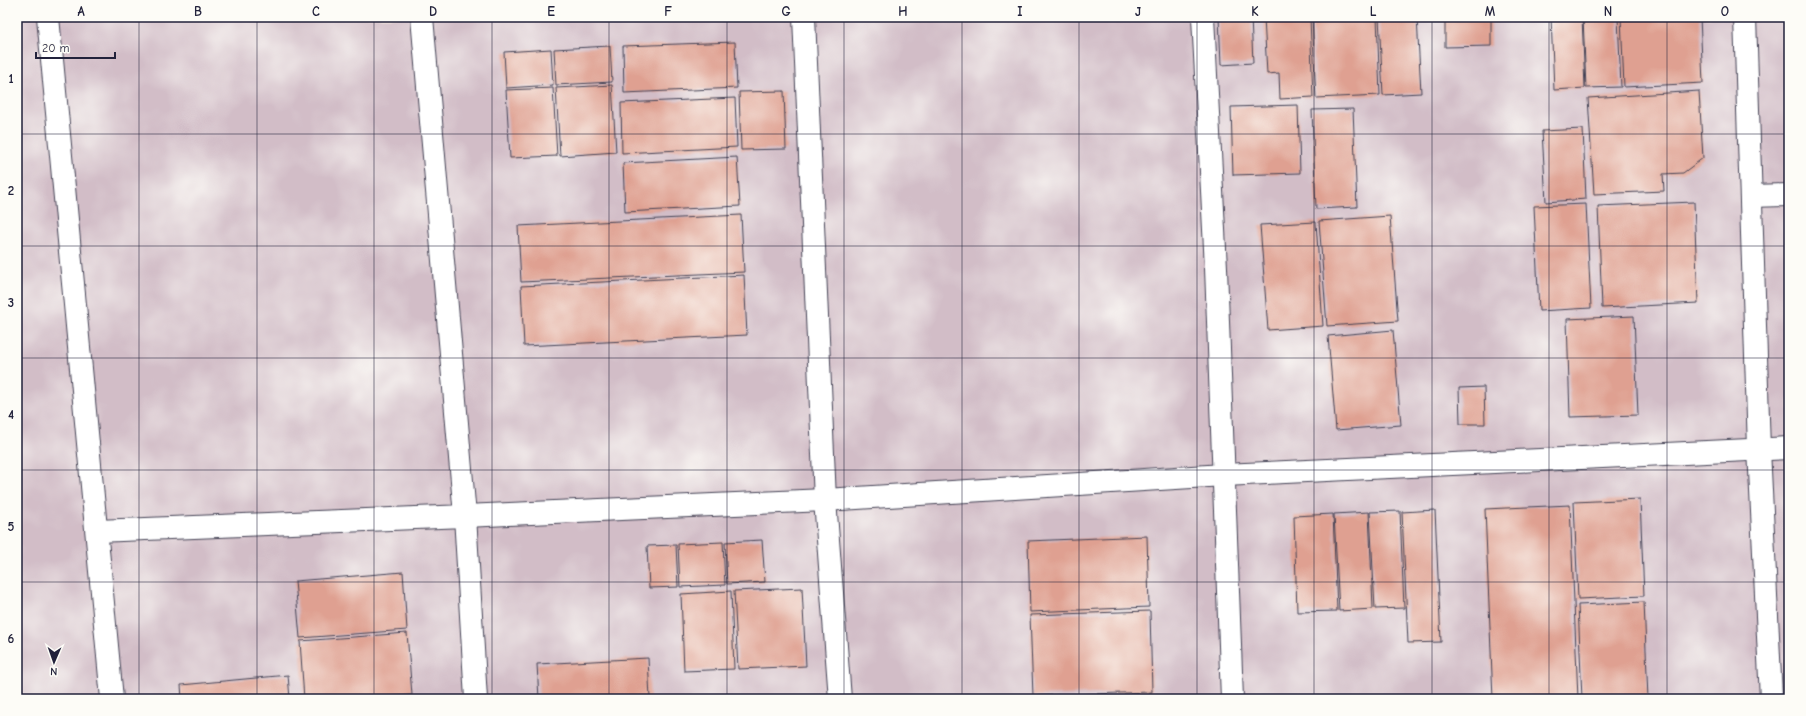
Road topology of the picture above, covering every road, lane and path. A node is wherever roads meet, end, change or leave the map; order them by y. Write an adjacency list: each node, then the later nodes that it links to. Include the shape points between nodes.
1 (48, 17): 13 (street)
2 (422, 17): 12 (street)
3 (804, 17): 11 (street)
4 (1203, 17): 10 (street)
5 (1745, 17): 7 (street)
6 (1789, 195): 7 (street)
7 (1751, 196): 9 (street)
8 (1789, 448): 9 (street)
9 (1759, 449): 10 (street); 14 (street)
10 (1224, 475): 11 (street); 18 (street)
11 (825, 500): 12 (street); 17 (street)
12 (465, 516): 13 (street); 16 (street)
13 (97, 531): 15 (street)
14 (1777, 698)
15 (112, 699)
16 (476, 699)
17 (840, 699)
18 (1232, 699)

